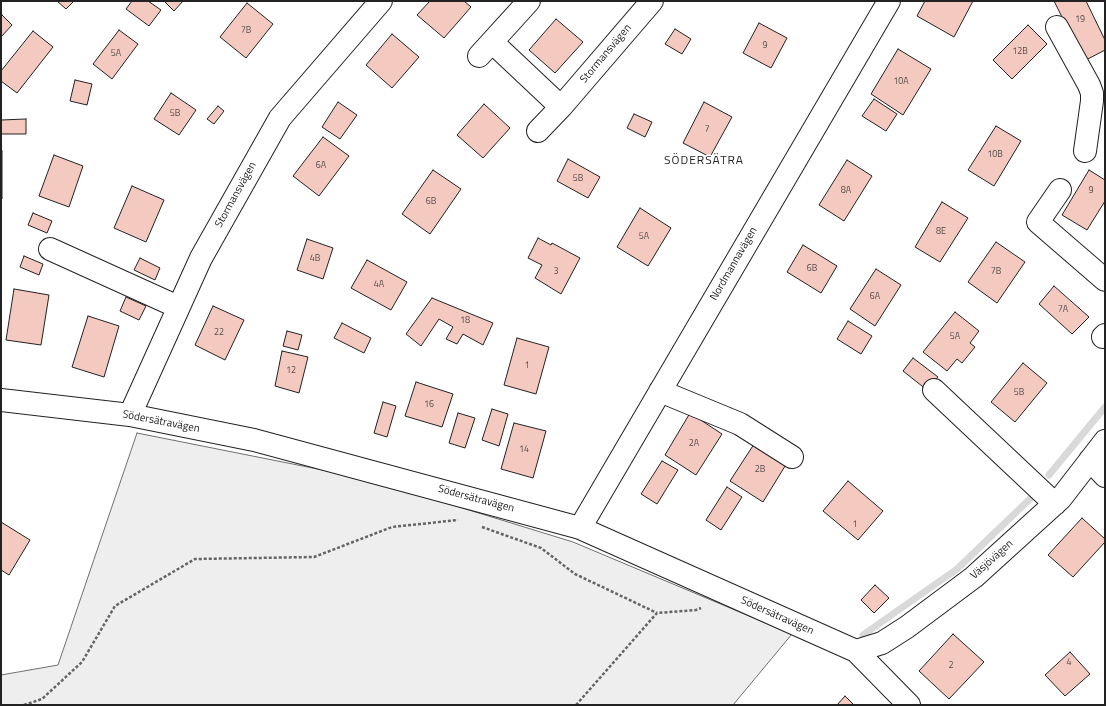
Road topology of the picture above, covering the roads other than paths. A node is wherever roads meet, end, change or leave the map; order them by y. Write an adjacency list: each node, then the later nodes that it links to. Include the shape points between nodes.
1 (382, 1): 13 (street, Stormansvägen, via 280,118 230,204)
2 (529, 1): 7 (street, via 485,49)
3 (652, 1): 7 (street, Stormansvägen)
4 (889, 1): 15 (street, Nordmannavägen)
5 (1057, 27): 6 (street, via 1089,85)
6 (1098, 91): 9 (street, via 1092,101)
7 (561, 107): 8 (street, Stormansvägen)
8 (538, 131)
9 (1085, 151)
10 (1060, 190): 12 (street, via 1038,222)
11 (50, 249): 13 (street)
12 (1105, 280)
13 (178, 306): 17 (street, Stormansvägen)
14 (934, 390): 22 (street)
15 (660, 391): 19 (street, via 740,424); 23 (street, Nordmannavägen)
16 (1, 400): 17 (street, Södersätravägen)
17 (130, 415): 23 (street, Södersätravägen, via 254,440)
18 (1105, 441): 20 (street, Väsjövägen)
19 (792, 456)
20 (1090, 460): 21 (street); 22 (street, Väsjövägen)
21 (1105, 476)
22 (1055, 504): 24 (street, Väsjövägen, via 974,577 908,627 882,643)
23 (580, 528): 24 (street, Södersätravägen)
24 (856, 651): 25 (street, Södersätravägen)
25 (909, 705)

